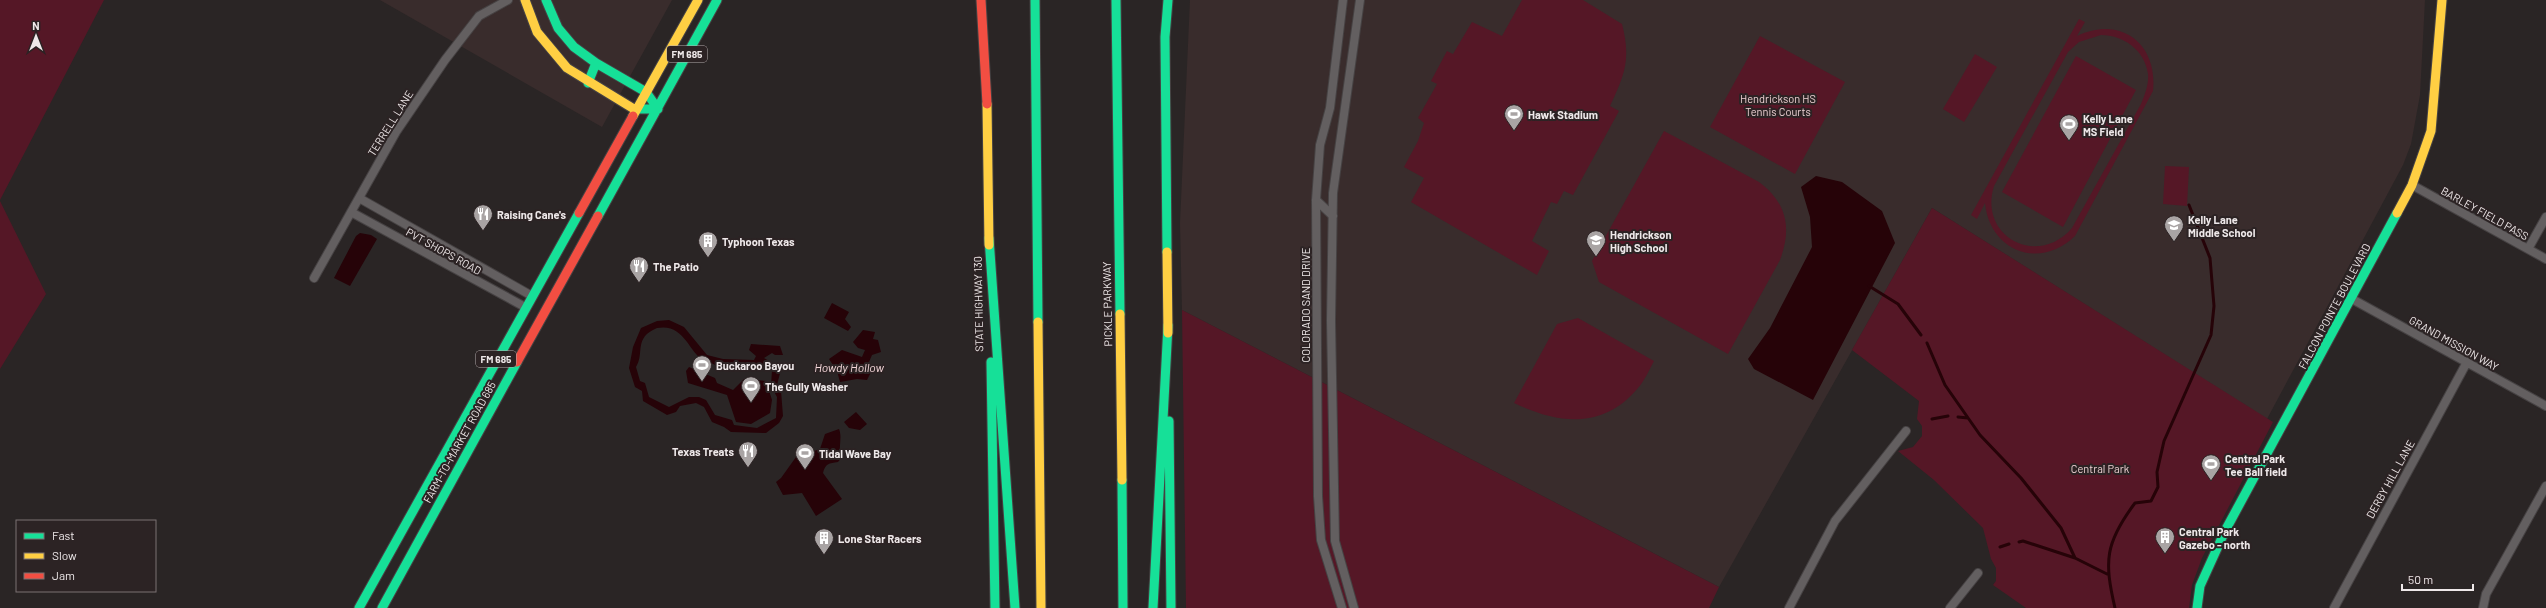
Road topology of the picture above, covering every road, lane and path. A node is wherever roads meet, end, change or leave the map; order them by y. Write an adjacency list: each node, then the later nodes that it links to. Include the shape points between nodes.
1 (508, 0): 19 (street, TERRELL LANE, via 488,9 469,25 396,132)
2 (524, 0): 14 (main road, via 537,32 551,51 567,68)
3 (546, 0): 13 (main road, via 558,28 574,47)
4 (698, 0): 15 (main road, FM 685 / FM 685)
5 (717, 0): 16 (main road, FM 685 / FM 685)
6 (981, 0): 26 (main road, STATE HIGHWAY 130, via 989,145)
7 (1035, 0): 46 (main road)
8 (1116, 0): 47 (main road, PICKLE PARKWAY)
9 (1168, 0): 36 (main road, via 1165,37)
10 (1343, 0): 20 (street, COLORADO SAND DRIVE, via 1330,108 1320,145)
11 (1360, 0): 22 (street, via 1347,105 1338,153)
12 (2442, 0): 18 (main road, FALCON POINTE BOULEVARD, via 2432,132)
13 (596, 63): 14 (main road); 15 (main road)
14 (588, 82): 17 (main road)
15 (646, 92): 16 (main road); 17 (main road, FM 685 / FM 685)
16 (658, 109): 17 (main road); 29 (main road, FM 685 / FM 685)
17 (635, 110): 33 (main road, FM 685 / FM 685)
18 (2412, 185): 27 (street, BARLEY FIELD PASS); 34 (main road, FALCON POINTE BOULEVARD)
19 (359, 198): 21 (street, TERRELL LANE); 24 (street, PVT SHOPS ROAD)
20 (1316, 200): 22 (street); 50 (street, COLORADO SAND DRIVE, via 1318,496 1321,540)
21 (351, 212): 25 (street, PVT SHOPS ROAD); 31 (street, TERRELL LANE)
22 (1333, 216): 51 (street, via 1331,321 1334,541)
23 (2546, 217): 27 (street)
24 (402, 223): 25 (street, PVT SHOPS ROAD); 30 (street, PVT SHOPS ROAD)
25 (394, 235): 32 (street, PVT SHOPS ROAD)
26 (989, 238): 44 (main road, STATE HIGHWAY 130); 45 (main road)
27 (2528, 249): 28 (street, BARLEY FIELD PASS)
28 (2546, 259)
29 (569, 267): 43 (main road, FARM-TO-MARKET ROAD 685 / FM 685)
30 (491, 273): 32 (street, PVT SHOPS ROAD); 33 (street, PVT SHOPS ROAD)
31 (314, 278)
32 (484, 286): 35 (street, PVT SHOPS ROAD)
33 (532, 296): 35 (main road, FM 685 / FM 685)
34 (2352, 300): 37 (street, GRAND MISSION WAY); 54 (main road, FALCON POINTE BOULEVARD, via 2225,532 2200,586)
35 (525, 308): 42 (main road, FM 685 / FM 685)
36 (1168, 325): 48 (main road); 49 (main road)
37 (2467, 362): 38 (street, GRAND MISSION WAY); 55 (street, DERBY HILL LANE)
38 (2546, 406)
39 (1906, 431): 52 (street, via 1834,522)
40 (2546, 486): 56 (street, via 2486,594)
41 (1978, 573): 53 (street)
42 (359, 608)
43 (382, 608)
44 (995, 608)
45 (1015, 608)
46 (1041, 608)
47 (1123, 608)
48 (1153, 608)
49 (1171, 608)
50 (1342, 608)
51 (1354, 608)
52 (1789, 608)
53 (1950, 608)
54 (2197, 608)
55 (2334, 608)
56 (2484, 608)

